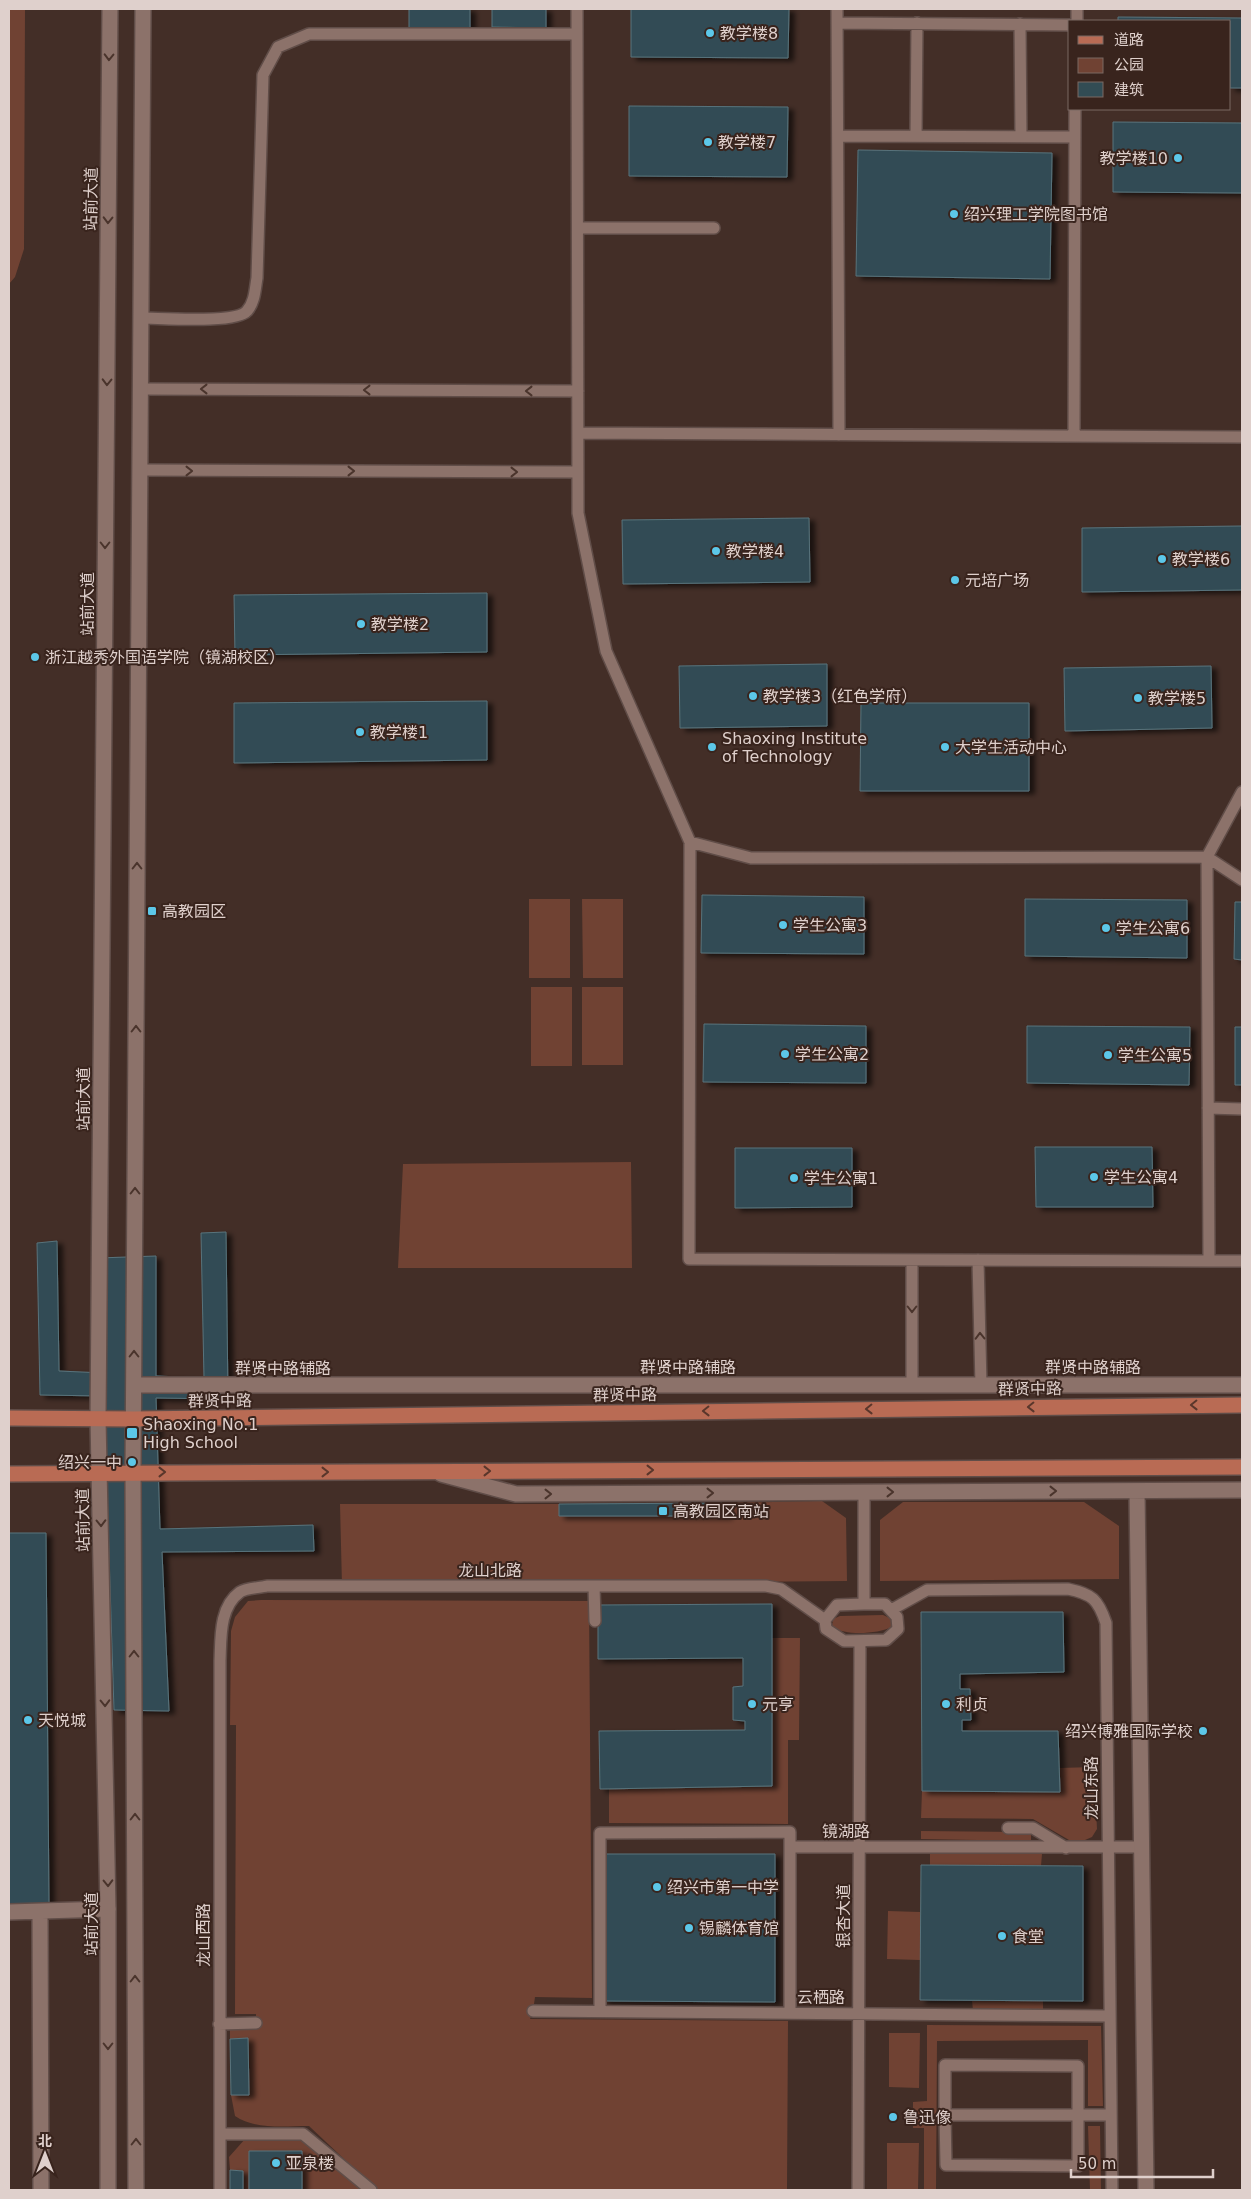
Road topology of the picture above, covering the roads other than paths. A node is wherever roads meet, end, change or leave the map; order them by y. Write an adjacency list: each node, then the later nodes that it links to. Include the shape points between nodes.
1 (110, 9): 42 (main road, 站前大道, one-way to 42)
2 (143, 9): 17 (main road)
3 (577, 9): 9 (lane)
4 (837, 9): 5 (lane)
5 (837, 23): 6 (lane); 11 (lane)
6 (917, 23): 7 (lane); 12 (lane)
7 (1020, 24): 8 (lane); 13 (lane)
8 (1068, 25)
9 (577, 34): 15 (lane); 17 (lane, via 309,34 278,47 263,76 257,278 253,303 246,313 232,319)
10 (1076, 110): 14 (lane)
11 (838, 136): 12 (lane); 21 (lane)
12 (916, 136): 13 (lane)
13 (1021, 137): 14 (lane)
14 (1075, 137): 22 (lane)
15 (578, 228): 16 (lane); 19 (lane)
16 (714, 228)
17 (141, 318): 18 (main road)
18 (140, 389): 19 (lane, one-way to 18); 24 (main road)
19 (578, 391): 20 (lane)
20 (578, 433): 21 (lane); 25 (lane)
21 (839, 435): 22 (lane)
22 (1074, 436): 23 (lane)
23 (1242, 437)
24 (140, 470): 25 (lane, one-way to 25); 37 (main road, one-way to 24)
25 (578, 472): 27 (lane, via 578,513 606,651)
26 (1242, 792): 28 (lane)
27 (690, 842): 28 (lane, via 752,858); 32 (lane, via 689,1259)
28 (1207, 857): 29 (lane); 30 (lane)
29 (1242, 880)
30 (1208, 1108): 31 (lane); 34 (lane)
31 (1242, 1108)
32 (912, 1260): 33 (lane); 38 (lane, one-way to 38)
33 (978, 1260): 34 (lane); 39 (lane, one-way to 33)
34 (1209, 1261): 35 (lane)
35 (1242, 1261)
36 (1242, 1384): 39 (main road, 群贤中路辅路)
37 (134, 1385): 38 (main road, 群贤中路辅路); 43 (main road)
38 (912, 1385): 39 (main road, 群贤中路辅路)
39 (981, 1385)
40 (1242, 1405): 43 (main road, 群贤中路, one-way to 43)
41 (9, 1418): 42 (main road, 群贤中路)
42 (98, 1419): 43 (main road, 群贤中路); 48 (main road, 站前大道)
43 (134, 1420): 46 (main road)
44 (1242, 1466): 45 (main road, one-way to 44)
45 (432, 1471): 46 (main road, one-way to 45); 51 (main road, one-way to 51, via 516,1494)
46 (133, 1472): 48 (main road); 81 (main road, one-way to 46)
47 (9, 1474): 48 (main road)
48 (100, 1474): 65 (main road, 站前大道, one-way to 65)
49 (1242, 1490): 50 (main road)
50 (1137, 1491): 51 (main road, one-way to 50); 62 (main road)
51 (864, 1492): 53 (lane)
52 (594, 1586): 55 (lane, 龙山北路, via 766,1586 780,1589); 56 (lane); 58 (lane, 龙山北路, via 267,1586 241,1591 227,1606 221,1630)
53 (864, 1604): 54 (lane, via 885,1604); 55 (lane, via 837,1604)
54 (891, 1610): 57 (lane, 龙山北路, via 897,1616 898,1629 886,1640); 64 (lane, 龙山东路, via 928,1590 1068,1589 1087,1593 1100,1606 1106,1622)
55 (825, 1620): 57 (lane, 龙山北路, via 826,1629 844,1641)
56 (595, 1621)
57 (860, 1641): 61 (lane, 银杏大道)
58 (220, 1680): 74 (lane, 龙山西路)
59 (1008, 1828): 63 (lane, via 1033,1828)
60 (790, 1847): 61 (lane, 镜湖路); 69 (lane, via 790,1832 600,1833); 70 (lane)
61 (860, 1847): 63 (lane, 镜湖路); 71 (lane, 银杏大道)
62 (1142, 1847): 64 (lane, 镜湖路); 86 (main road)
63 (1066, 1848): 64 (lane, 镜湖路)
64 (1108, 1848): 72 (lane, 龙山东路)
65 (108, 1909): 67 (main road); 80 (main road, 站前大道, one-way to 80)
66 (9, 1912): 67 (main road)
67 (40, 1912): 79 (main road)
68 (533, 2011): 69 (lane, 云栖路)
69 (600, 2011): 70 (lane, 云栖路)
70 (790, 2013): 71 (lane, 云栖路)
71 (859, 2013): 72 (lane, 云栖路); 84 (lane, 银杏大道)
72 (1109, 2016): 77 (lane, 龙山东路)
73 (256, 2023): 74 (lane)
74 (219, 2024): 78 (lane, 龙山西路)
75 (945, 2115): 76 (lane); 76 (lane, via 945,2066 1078,2066); 76 (lane, via 946,2165 1078,2166)
76 (1078, 2115): 77 (lane)
77 (1111, 2115): 85 (lane, 龙山东路)
78 (220, 2134): 82 (lane, 龙山西路); 83 (lane, via 303,2134)
79 (41, 2190)
80 (108, 2190)
81 (136, 2190)
82 (220, 2190)
83 (371, 2190)
84 (858, 2190)
85 (1112, 2190)
86 (1146, 2190)

